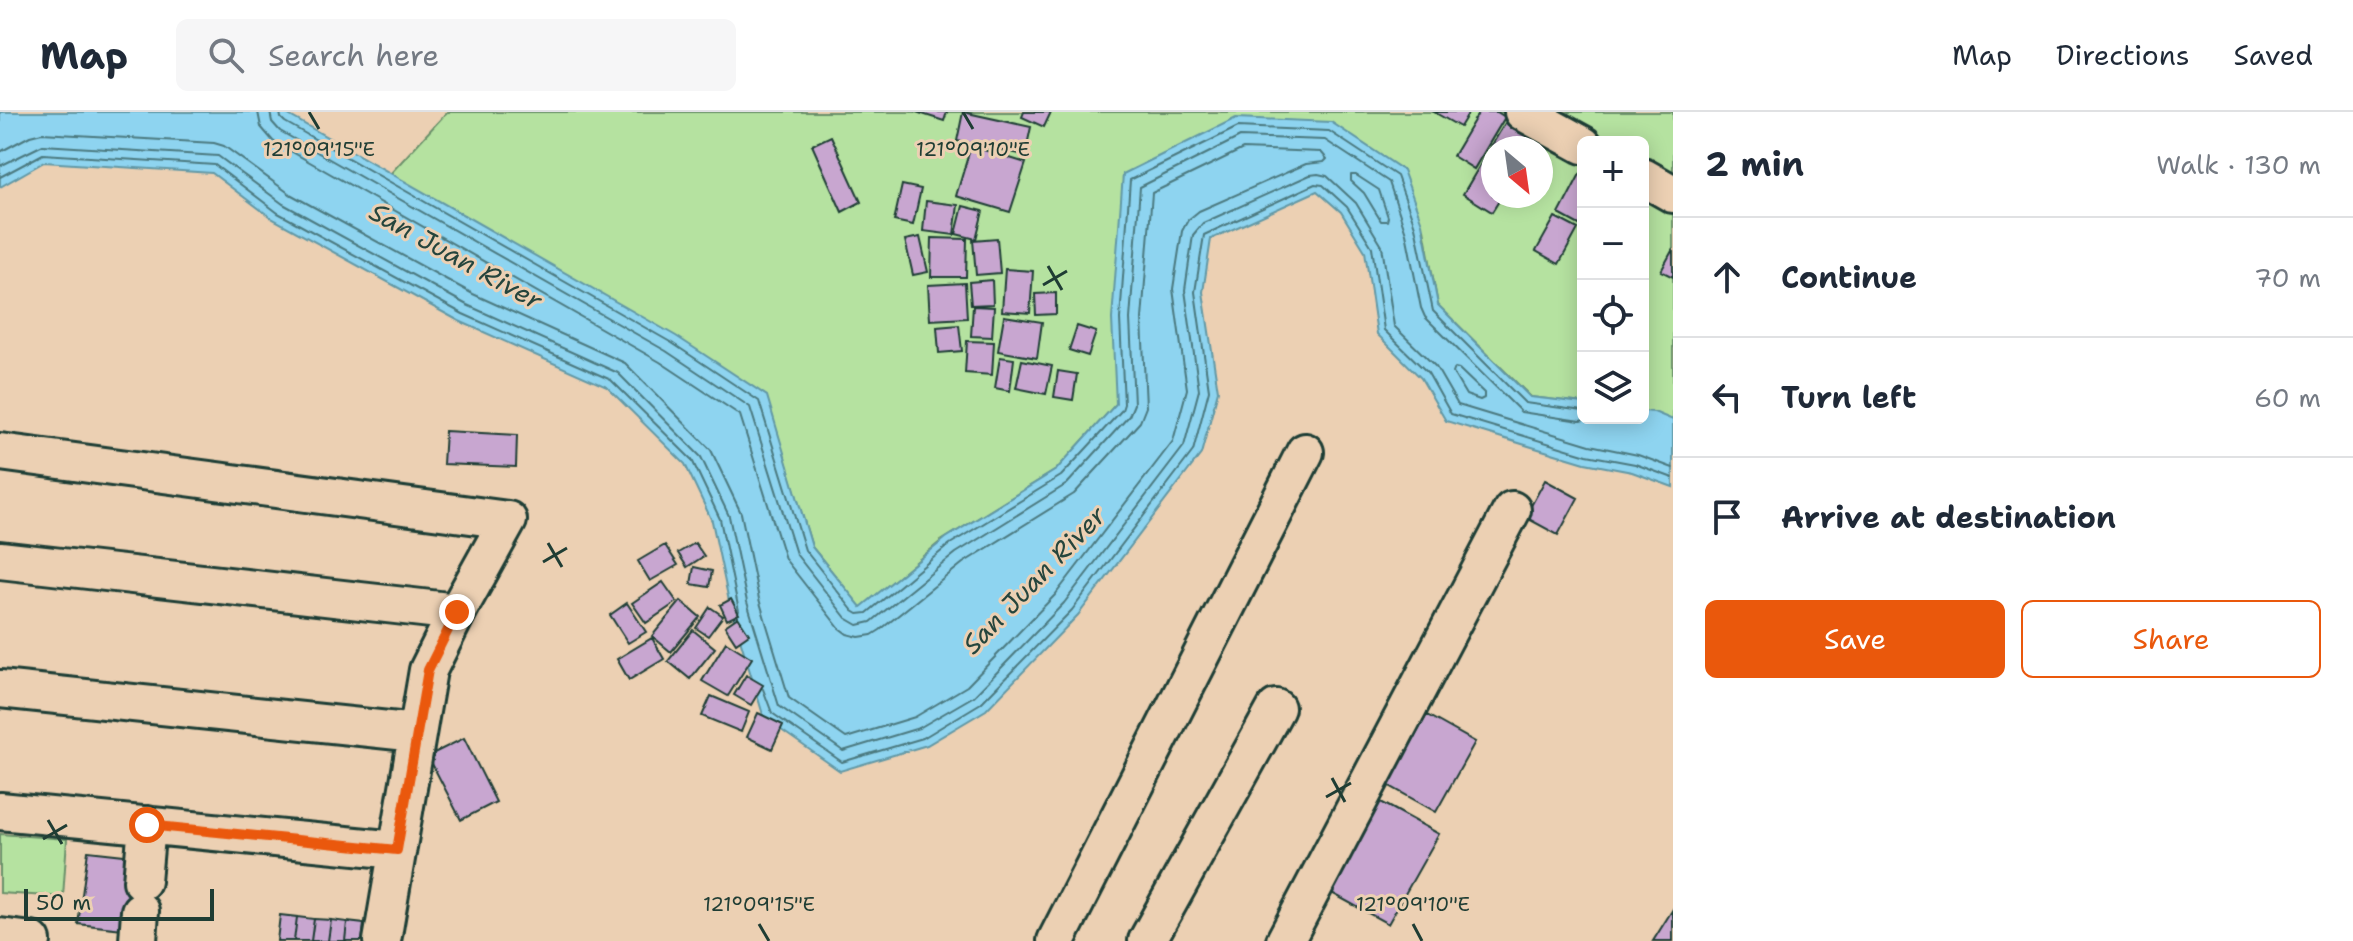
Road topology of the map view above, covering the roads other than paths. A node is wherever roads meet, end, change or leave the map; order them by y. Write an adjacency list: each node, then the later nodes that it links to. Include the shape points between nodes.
1 (1523, 112): 2 (street)
2 (1577, 142)
3 (1649, 180): 4 (street)
4 (1673, 194)
5 (0, 452): 9 (street, via 508,520)
6 (1305, 452): 20 (street)
7 (1512, 510): 22 (street)
8 (0, 560): 9 (street)
9 (457, 612): 12 (street, via 428,670)
10 (0, 689): 12 (street)
11 (1276, 708): 21 (street)
12 (417, 733): 15 (street)
13 (0, 811): 14 (street)
14 (147, 825): 15 (street); 16 (street)
15 (397, 850): 19 (street)
16 (140, 911)
17 (0, 937): 18 (street)
18 (32, 941)
19 (382, 941)
20 (1056, 941)
21 (1147, 941)
22 (1285, 941)

